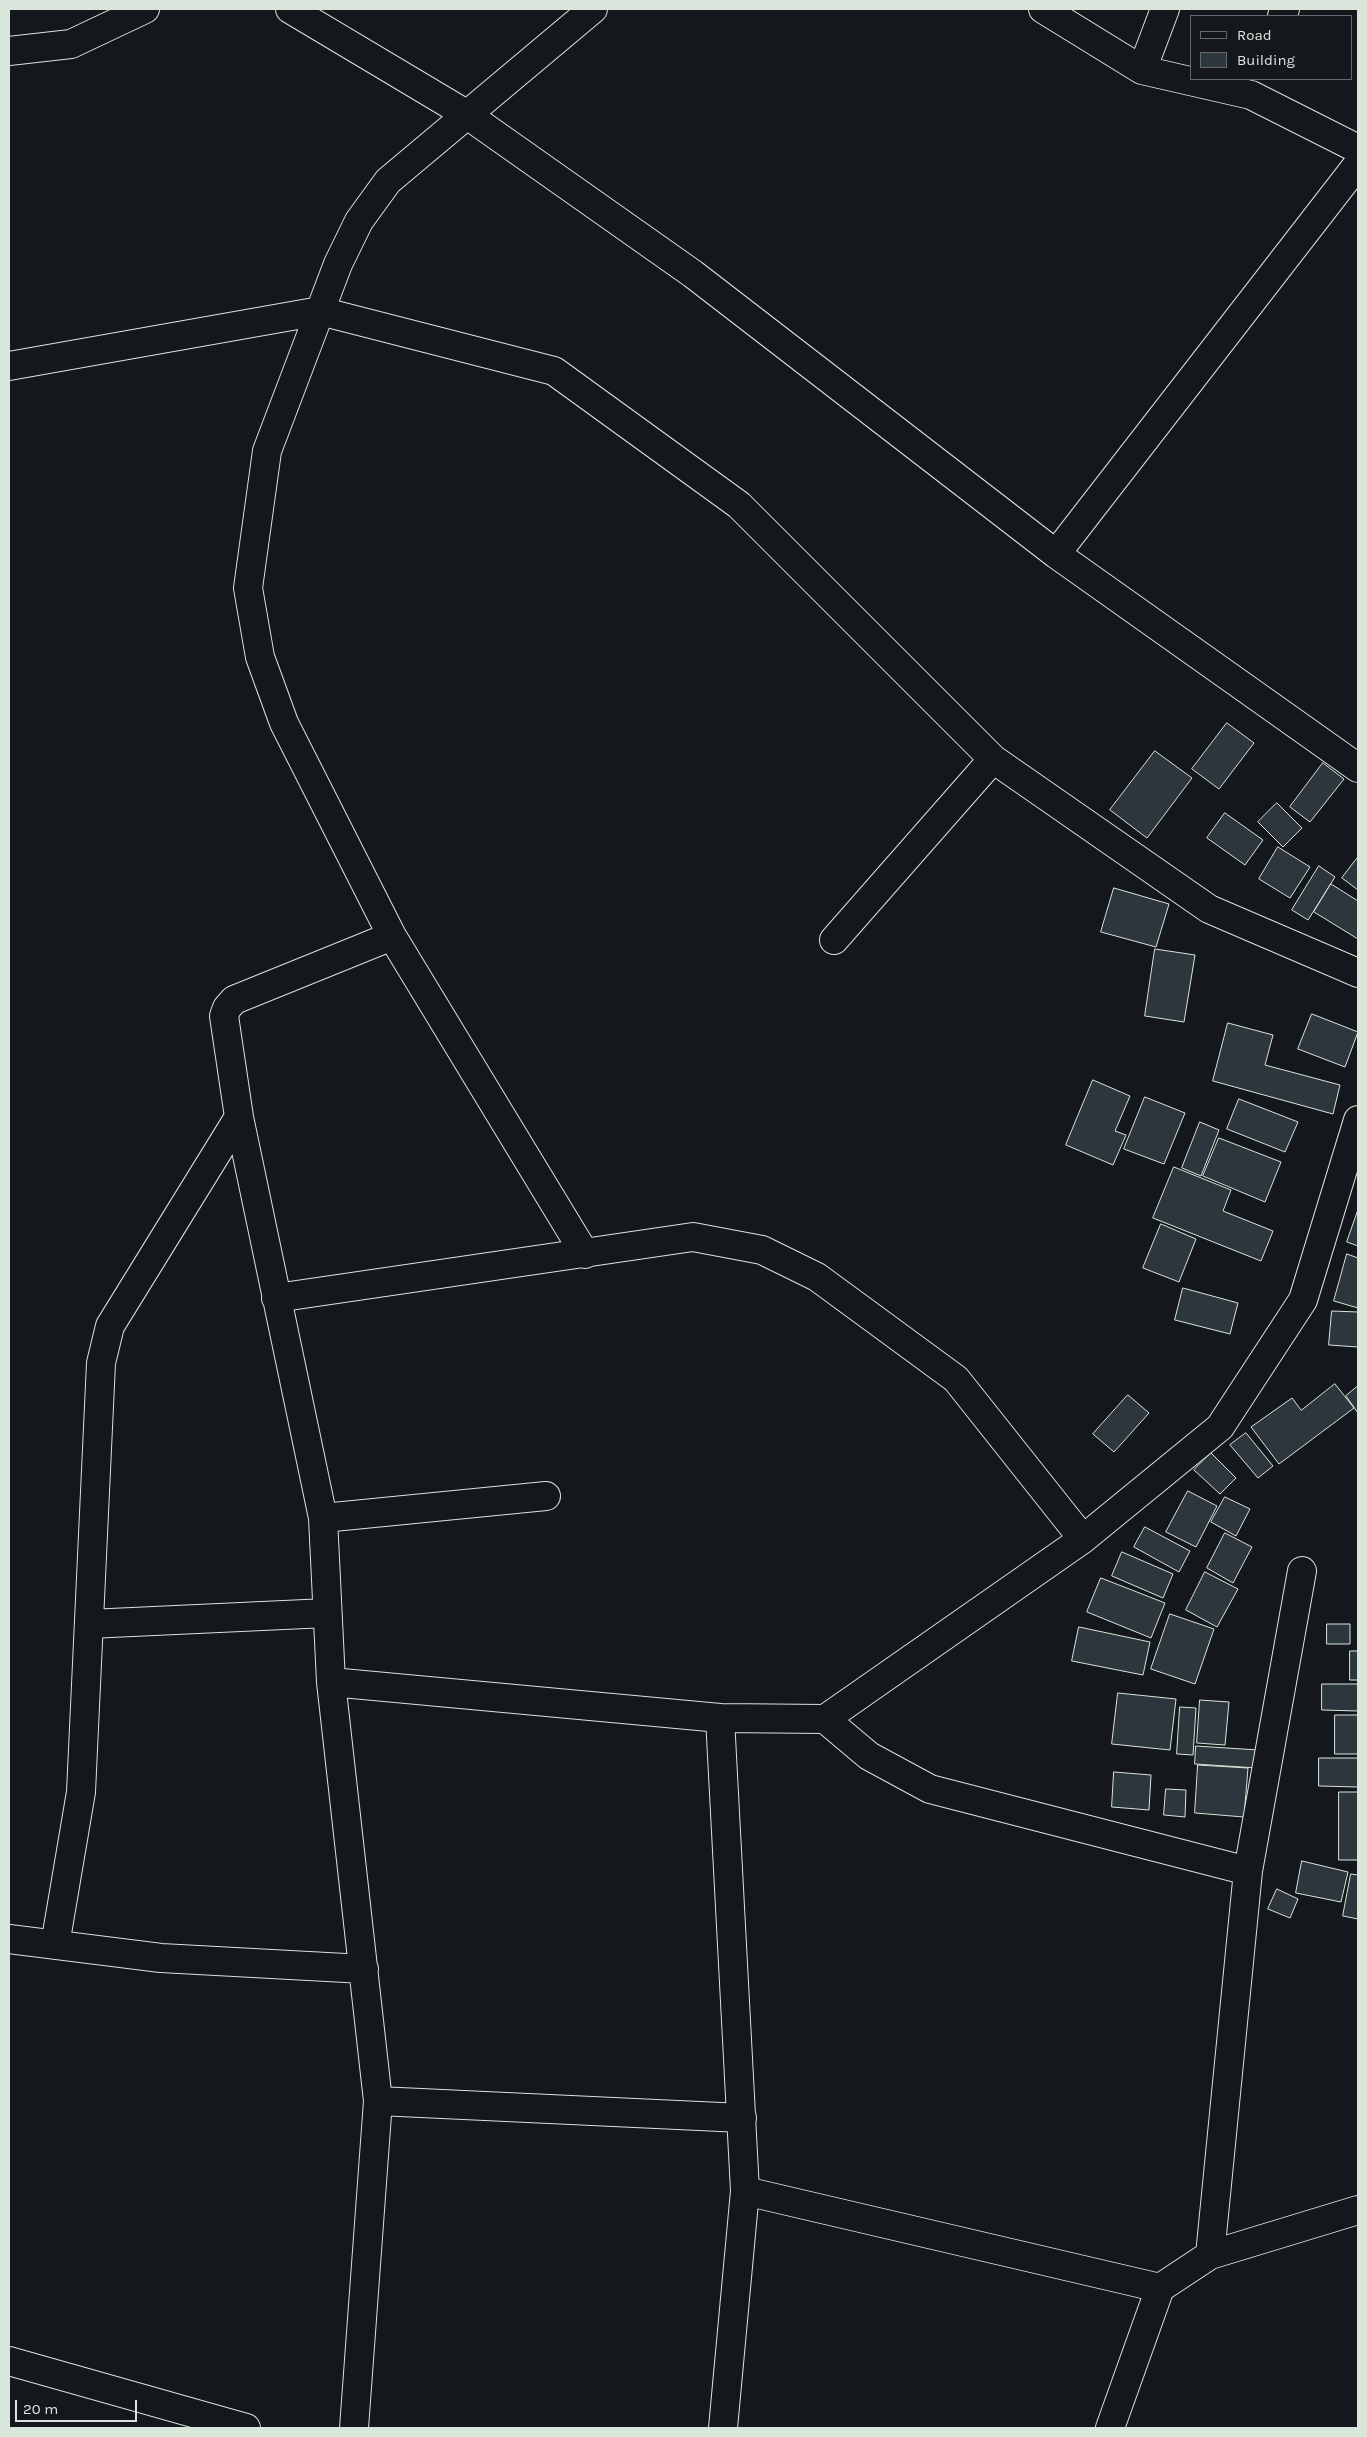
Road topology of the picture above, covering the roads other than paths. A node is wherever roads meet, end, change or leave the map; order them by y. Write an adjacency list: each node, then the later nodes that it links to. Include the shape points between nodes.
1 (145, 9): 6 (street, via 71,44)
2 (290, 9): 11 (street)
3 (593, 9): 11 (street)
4 (1043, 9): 7 (street)
5 (1165, 9): 7 (street)
6 (9, 51)
7 (1142, 70): 8 (street)
8 (1190, 77)
9 (1208, 80): 10 (street)
10 (1254, 87): 12 (street)
11 (466, 114): 14 (street, via 388,181 359,221); 16 (street, via 694,274)
12 (1358, 149)
13 (1358, 164): 16 (street)
14 (320, 311): 15 (street); 17 (street, via 554,371 739,505); 19 (street, via 267,452 248,588 260,657 284,723)
15 (9, 366)
16 (1056, 554): 18 (street)
17 (993, 759): 20 (street); 21 (street, via 1209,909)
18 (1358, 768)
19 (392, 936): 22 (street, via 234,1000 227,1008 224,1016 226,1036); 24 (street)
20 (834, 940)
21 (1358, 973)
22 (239, 1117): 25 (street); 31 (street, via 110,1326 102,1363)
23 (1358, 1120): 28 (street, via 1303,1300 1220,1427)
24 (585, 1254): 25 (street); 28 (street, via 694,1238 762,1250 817,1278 956,1379)
25 (276, 1298): 27 (street)
26 (546, 1496): 27 (street)
27 (323, 1518): 30 (street)
28 (1082, 1539): 34 (street)
29 (1302, 1571): 35 (street)
30 (327, 1613): 31 (street); 32 (street)
31 (89, 1624): 37 (street, via 81,1792)
32 (331, 1682): 33 (street); 38 (street)
33 (720, 1718): 34 (street); 40 (street)
34 (825, 1719): 35 (street, via 870,1756 930,1789)
35 (1248, 1871): 43 (street)
36 (9, 1939): 37 (street)
37 (55, 1945): 38 (street, via 161,1958)
38 (364, 1968): 39 (street)
39 (378, 2101): 40 (street); 47 (street)
40 (742, 2118): 41 (street)
41 (745, 2191): 44 (street); 48 (street)
42 (1358, 2210): 43 (street)
43 (1210, 2255): 44 (street)
44 (1160, 2288): 49 (street)
45 (9, 2361): 46 (street)
46 (246, 2428)
47 (354, 2428)
48 (723, 2428)
49 (1110, 2428)

